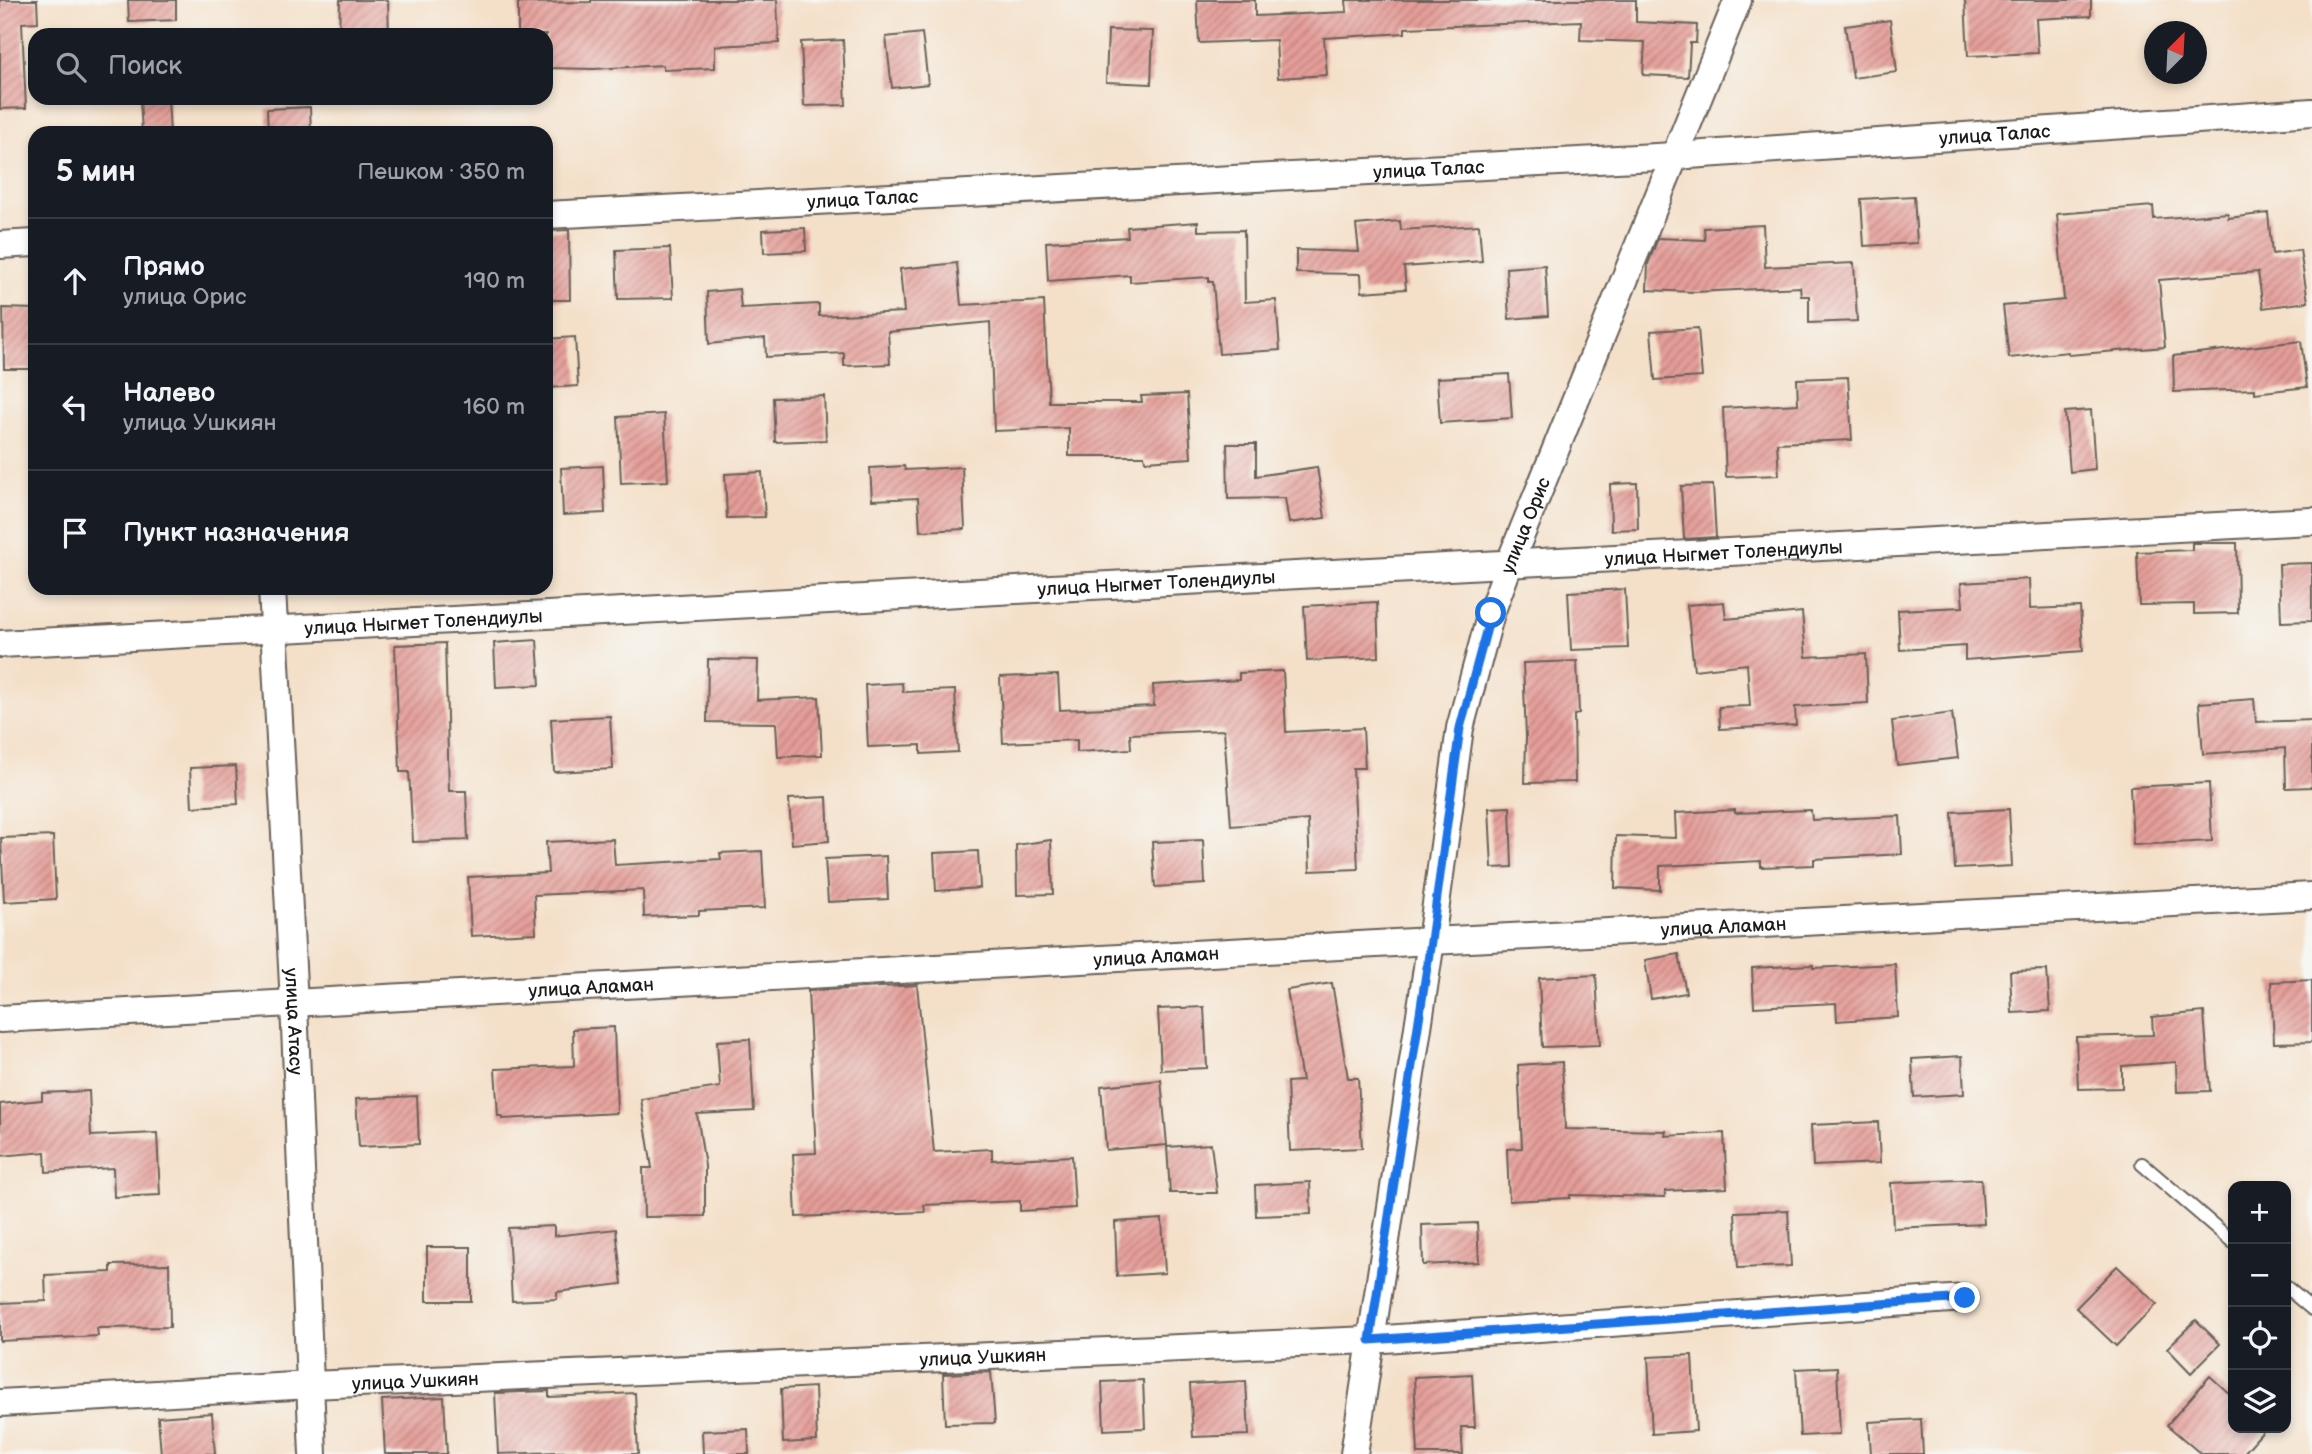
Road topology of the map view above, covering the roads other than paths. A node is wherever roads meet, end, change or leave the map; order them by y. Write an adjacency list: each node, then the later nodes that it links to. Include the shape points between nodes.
1 (1738, 0): 3 (street, улица Орис)
2 (2312, 111): 3 (street, улица Талас)
3 (1675, 156): 4 (street, улица Талас); 8 (street, улица Орис)
4 (553, 215)
5 (28, 243): 6 (street)
6 (0, 245)
7 (2312, 521): 8 (street, улица Ныгмет Толендиулы)
8 (1510, 562): 10 (street, улица Ныгмет Толендиулы); 13 (street, улица Орис, via 1460,728)
9 (272, 595): 10 (street, улица Атасу)
10 (274, 629): 11 (street, улица Ныгмет Толендиулы); 14 (street, улица Атасу)
11 (0, 644)
12 (2312, 896): 13 (street, улица Аламан)
13 (1431, 941): 14 (street, улица Аламан); 21 (street, улица Орис)
14 (293, 1004): 15 (street, улица Аламан); 22 (street, улица Атасу)
15 (0, 1019)
16 (2142, 1164): 17 (lane)
17 (2228, 1238)
18 (2291, 1291): 20 (lane)
19 (1965, 1298): 21 (street, улица Ушкиян)
20 (2312, 1310)
21 (1370, 1340): 22 (street, улица Ушкиян); 25 (street, улица Орис)
22 (310, 1385): 23 (street, улица Ушкиян); 24 (street, улица Атасу)
23 (0, 1403)
24 (313, 1454)
25 (1354, 1454)

